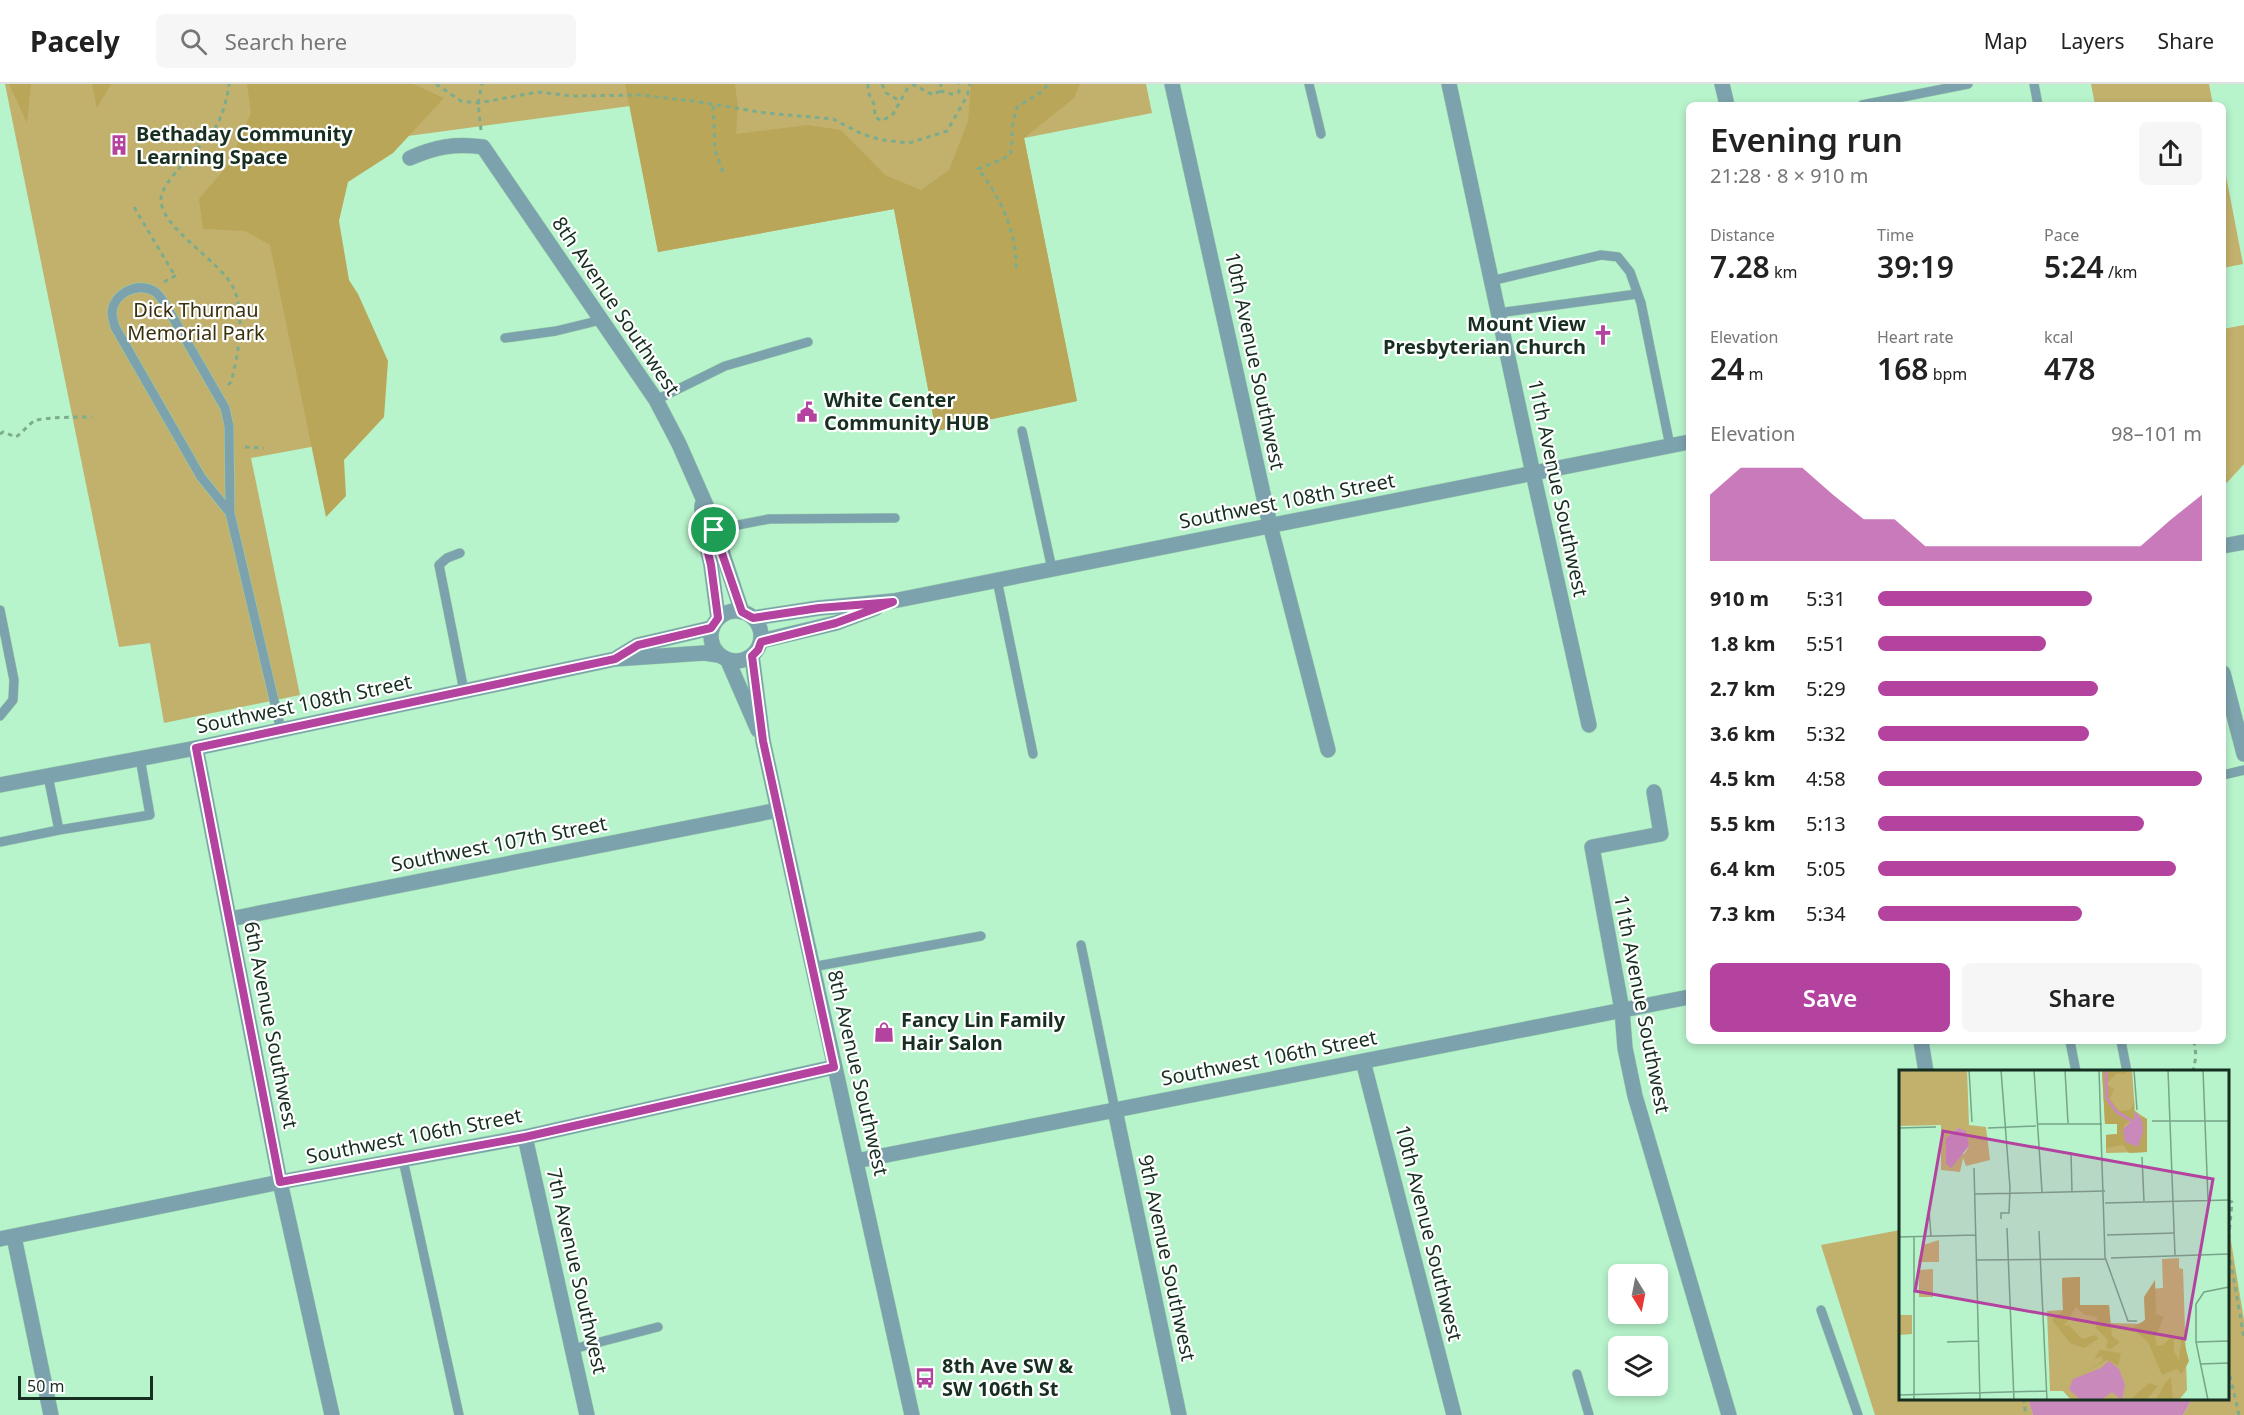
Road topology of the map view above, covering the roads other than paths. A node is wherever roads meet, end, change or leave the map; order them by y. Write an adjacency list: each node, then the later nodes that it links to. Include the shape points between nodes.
1 (1172, 84): 25 (street, 10th Avenue Southwest)
2 (1309, 84): 10 (lane)
3 (1449, 84): 12 (street, 11th Avenue Southwest)
4 (1722, 84): 7 (street)
5 (1968, 84): 8 (lane)
6 (2034, 84): 9 (lane)
7 (1726, 102)
8 (1877, 102)
9 (2037, 102)
10 (1321, 134)
11 (410, 158): 15 (street, 8th Avenue Southwest, via 449,145 483,147)
12 (1491, 281): 13 (lane, via 1601,255 1618,257 1630,272); 14 (street, 11th Avenue Southwest)
13 (1637, 294): 14 (lane); 21 (lane)
14 (1498, 313): 22 (street, 11th Avenue Southwest)
15 (601, 320): 16 (lane); 18 (street, 8th Avenue Southwest)
16 (506, 338)
17 (808, 342): 18 (lane, via 725,366)
18 (656, 400): 26 (street, 8th Avenue Southwest, via 702,496)
19 (1022, 431): 30 (lane)
20 (1686, 443): 21 (street, Southwest 108th Street)
21 (1670, 446): 22 (street, Southwest 108th Street)
22 (1533, 474): 25 (street, Southwest 108th Street); 43 (street, 11th Avenue Southwest)
23 (230, 513): 23 (lane, via 229,426 225,408 164,302 154,291 126,290 112,312 115,327 201,477); 44 (lane)
24 (894, 518): 26 (lane, via 769,519)
25 (1270, 525): 30 (street, Southwest 108th Street); 47 (street, 10th Avenue Southwest)
26 (709, 531): 34 (street, 8th Avenue Southwest); 35 (street, 8th Avenue Southwest)
27 (2244, 542): 28 (street)
28 (2226, 545)
29 (460, 553): 41 (lane, via 439,565)
30 (1052, 569): 31 (street, Southwest 108th Street)
31 (997, 580): 32 (street, Southwest 108th Street); 48 (lane)
32 (893, 602): 34 (street, Southwest 108th Street); 36 (street, Southwest 108th Street, via 836,623)
33 (0, 610): 42 (lane, via 14,680 13,700)
34 (748, 615): 35 (street, via 729,612); 36 (street, 8th Avenue Southwest, via 760,628)
35 (715, 623): 38 (street, 8th Avenue Southwest, via 711,642); 39 (street, Southwest 108th Street, via 638,645)
36 (761, 642): 37 (street)
37 (752, 656): 38 (street, via 741,662); 45 (street, 8th Avenue Southwest)
38 (723, 658): 39 (street, Southwest 108th Street, via 695,653); 45 (street, 8th Avenue Southwest)
39 (615, 659): 41 (street, Southwest 108th Street)
40 (2226, 685): 49 (street)
41 (464, 691): 44 (street, Southwest 108th Street)
42 (0, 716)
43 (1589, 724)
44 (281, 730): 46 (street, Southwest 108th Street)
45 (763, 741): 56 (street, 8th Avenue Southwest)
46 (196, 748): 50 (street, Southwest 108th Street); 59 (street, 6th Avenue Southwest)
47 (1328, 750)
48 (1033, 754)
49 (2244, 754)
50 (140, 758): 53 (street, Southwest 108th Street); 57 (lane, via 150,815)
51 (2244, 770): 52 (lane)
52 (2226, 774)
53 (48, 776): 54 (street, Southwest 108th Street); 57 (lane)
54 (0, 785)
55 (1654, 792): 64 (street, 11th Avenue Southwest, via 1661,834 1592,847)
56 (778, 810): 59 (street, Southwest 107th Street); 62 (street, 8th Avenue Southwest)
57 (59, 830): 58 (lane)
58 (0, 842)
59 (230, 919): 77 (street, 6th Avenue Southwest)
60 (981, 936): 62 (lane)
61 (1081, 945): 73 (lane)
62 (812, 967): 69 (street, 8th Avenue Southwest)
63 (1686, 998): 64 (street, Southwest 106th Street)
64 (1622, 1010): 68 (street, Southwest 106th Street); 91 (street, 11th Avenue Southwest, via 1635,1096)
65 (1922, 1044): 70 (street)
66 (2071, 1044): 71 (lane)
67 (2122, 1044): 72 (lane)
68 (1363, 1061): 73 (street, Southwest 106th Street); 89 (street, 10th Avenue Southwest)
69 (834, 1067): 74 (street, Southwest 106th Street); 76 (street, 8th Avenue Southwest)
70 (1926, 1070)
71 (2076, 1070)
72 (2127, 1070)
73 (1115, 1110): 76 (street, Southwest 106th Street); 88 (street, 9th Avenue Southwest)
74 (525, 1137): 75 (street, Southwest 106th Street); 81 (street, 7th Avenue Southwest)
75 (403, 1160): 77 (street, Southwest 106th Street); 85 (lane)
76 (856, 1161): 87 (street, 8th Avenue Southwest)
77 (280, 1182): 78 (street, Southwest 106th Street); 84 (street, 6th Avenue Southwest)
78 (7, 1238): 83 (street)
79 (1821, 1310): 92 (lane)
80 (658, 1327): 81 (lane)
81 (573, 1349): 86 (street, 7th Avenue Southwest)
82 (1577, 1374): 90 (lane)
83 (51, 1415)
84 (332, 1415)
85 (459, 1415)
86 (587, 1415)
87 (912, 1415)
88 (1179, 1415)
89 (1454, 1415)
90 (1589, 1415)
91 (1729, 1415)
92 (1858, 1415)

